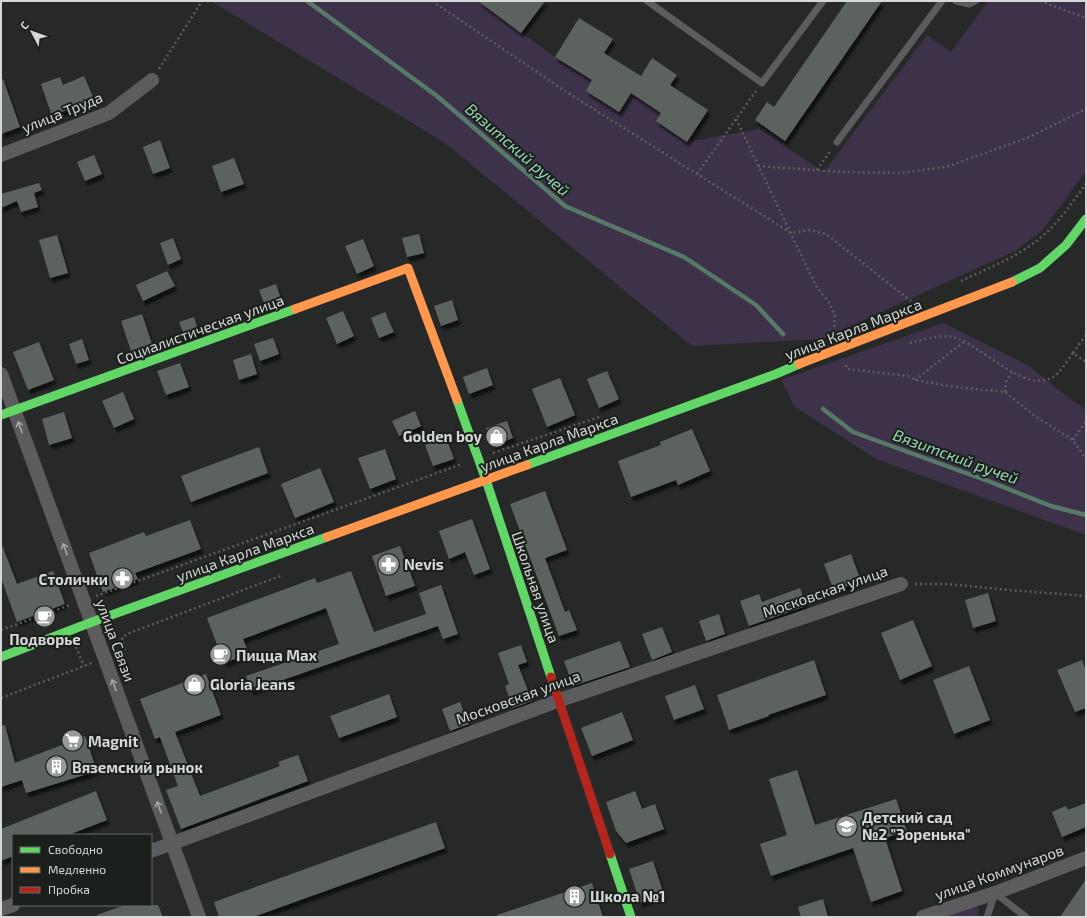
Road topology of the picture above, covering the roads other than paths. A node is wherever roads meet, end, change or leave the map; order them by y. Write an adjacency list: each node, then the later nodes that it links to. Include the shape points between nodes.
1 (648, 1): 2 (lane, via 762,83)
2 (823, 1)
3 (942, 1): 7 (lane)
4 (956, 1): 5 (lane, via 969,4)
5 (975, 1)
6 (152, 80): 8 (street, улица Труда, via 110,113)
7 (837, 142)
8 (1, 155)
9 (1086, 219): 14 (main road, улица Карла Маркса, via 1066,245 1040,268 1005,286 776,374)
10 (408, 268): 12 (main road, Социалистическая улица); 14 (main road, Школьная улица)
11 (1, 374): 12 (street, улица Связи)
12 (14, 410): 13 (main road, Социалистическая улица); 16 (street, улица Связи, one-way to 12)
13 (1, 415)
14 (486, 480): 16 (main road, улица Карла Маркса); 18 (main road, Школьная улица)
15 (900, 584): 18 (street, Московская улица)
16 (92, 622): 17 (main road, улица Карла Маркса); 19 (street, улица Связи, one-way to 16)
17 (1, 657)
18 (560, 700): 19 (street, Московская улица); 26 (main road, Школьная улица)
19 (172, 843): 20 (street, Московская улица); 25 (street, улица Связи)
20 (152, 852)
21 (1086, 858): 22 (street, улица Коммунаров)
22 (995, 893): 27 (street, улица Коммунаров); 28 (lane); 29 (lane)
23 (12, 905): 24 (street)
24 (1, 909)
25 (199, 917)
26 (631, 917)
27 (923, 917)
28 (987, 917)
29 (1026, 917)

